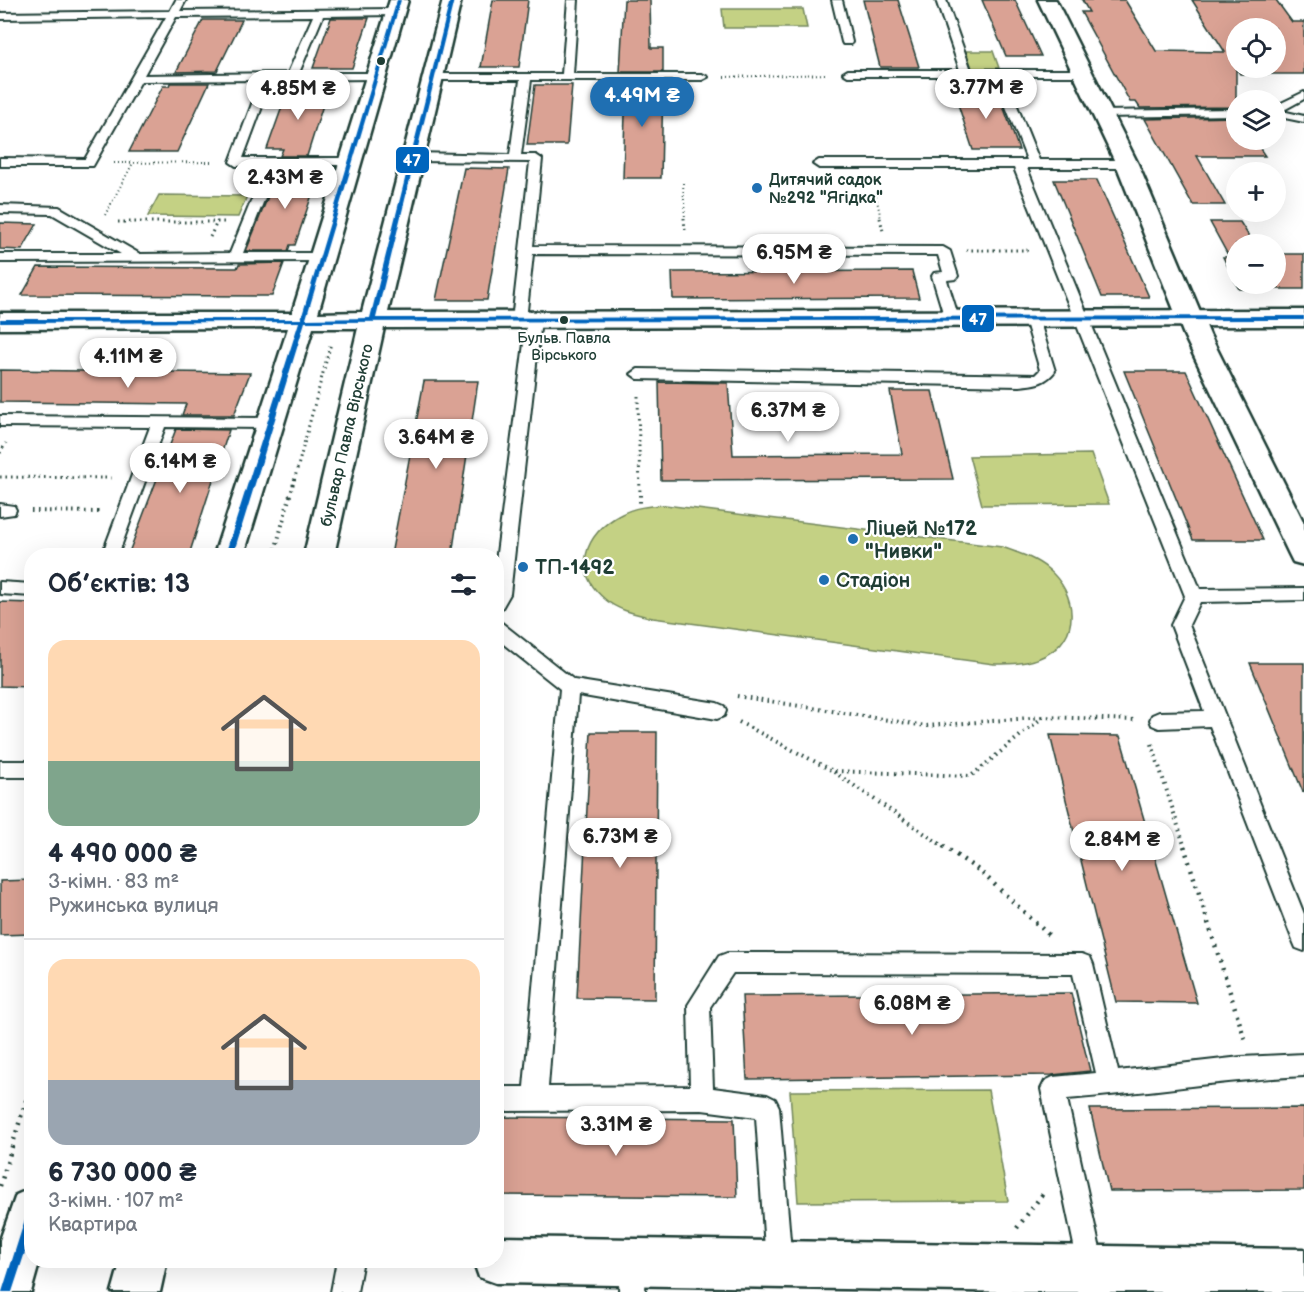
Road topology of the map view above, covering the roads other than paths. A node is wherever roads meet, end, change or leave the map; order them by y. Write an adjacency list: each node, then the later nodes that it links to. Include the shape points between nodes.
1 (181, 0): 9 (lane)
2 (452, 0): 19 (street, бульвар Павла Вірського)
3 (573, 0): 21 (lane)
4 (837, 0): 11 (lane)
5 (941, 0): 12 (lane)
6 (1047, 0): 14 (street)
7 (397, 6): 8 (lane); 17 (street)
8 (319, 13): 9 (lane); 16 (lane)
9 (174, 14): 10 (lane); 23 (lane)
10 (0, 16)
11 (847, 42)
12 (967, 73): 13 (lane); 15 (lane)
13 (998, 73): 14 (lane); 36 (lane)
14 (1083, 73): 27 (street)
15 (848, 74)
16 (292, 76): 17 (lane); 18 (lane)
17 (376, 76): 32 (street)
18 (268, 77): 23 (lane); 34 (lane, via 236,162)
19 (434, 77): 20 (lane); 30 (street, бульвар Павла Вірського)
20 (526, 77): 21 (lane); 31 (lane)
21 (567, 77): 22 (lane)
22 (702, 77)
23 (138, 78): 33 (lane, via 89,162)
24 (1304, 95): 25 (lane)
25 (1286, 105)
26 (1226, 112): 27 (lane)
27 (1102, 114): 37 (street)
28 (1286, 114): 29 (lane)
29 (1304, 119)
30 (414, 157): 31 (lane); 50 (street, бульвар Павла Вірського)
31 (515, 159): 39 (lane, via 536,159)
32 (349, 161): 34 (lane); 41 (street)
33 (0, 162)
34 (273, 162): 40 (lane)
35 (819, 164): 36 (lane)
36 (1027, 164): 37 (lane); 48 (lane)
37 (1126, 164): 44 (street)
38 (0, 209): 43 (lane, via 55,210)
39 (525, 250): 46 (lane, via 943,250 951,276 939,276); 51 (lane)
40 (235, 257): 41 (lane); 43 (lane)
41 (321, 257): 49 (street)
42 (0, 258): 43 (lane)
43 (137, 258)
44 (1191, 318): 45 (street); 48 (street); 60 (street)
45 (1304, 318)
46 (952, 319): 47 (street); 51 (street)
47 (1032, 319): 48 (street); 53 (lane, via 1047,361 1048,371 1039,379)
48 (1082, 319): 65 (lane)
49 (303, 320): 50 (street); 52 (street); 56 (street)
50 (373, 320): 51 (street); 59 (street, бульвар Павла Вірського)
51 (527, 320): 61 (lane)
52 (0, 321)
53 (638, 374)
54 (0, 421): 55 (lane)
55 (159, 422): 56 (lane); 57 (lane)
56 (271, 423): 58 (street)
57 (113, 548)
58 (231, 548)
59 (321, 548)
60 (1304, 554)
61 (504, 562)
62 (0, 588): 63 (lane)
63 (24, 590)
64 (1304, 594): 65 (lane)
65 (1194, 596): 69 (lane, via 1180,625)
66 (504, 634): 67 (lane)
67 (569, 686): 68 (lane); 76 (lane)
68 (717, 711)
69 (1218, 718): 70 (lane); 73 (lane)
70 (1151, 720)
71 (0, 769): 72 (lane)
72 (24, 769)
73 (1304, 941)
74 (1304, 1065): 75 (lane, via 1254,1066)
75 (1110, 1085): 77 (lane, via 1082,964 727,963 699,1005); 87 (lane, via 1053,1089 1067,1161)
76 (535, 1098): 77 (lane); 78 (lane)
77 (702, 1098): 82 (lane, via 767,1107)
78 (504, 1099)
79 (24, 1235): 81 (street)
80 (504, 1261): 86 (street)
81 (14, 1264)
82 (779, 1266): 86 (street); 87 (street)
83 (142, 1268): 88 (street)
84 (348, 1268): 89 (lane)
85 (1304, 1273): 87 (street)
86 (633, 1278)
87 (1101, 1281)
88 (136, 1292)
89 (344, 1292)

